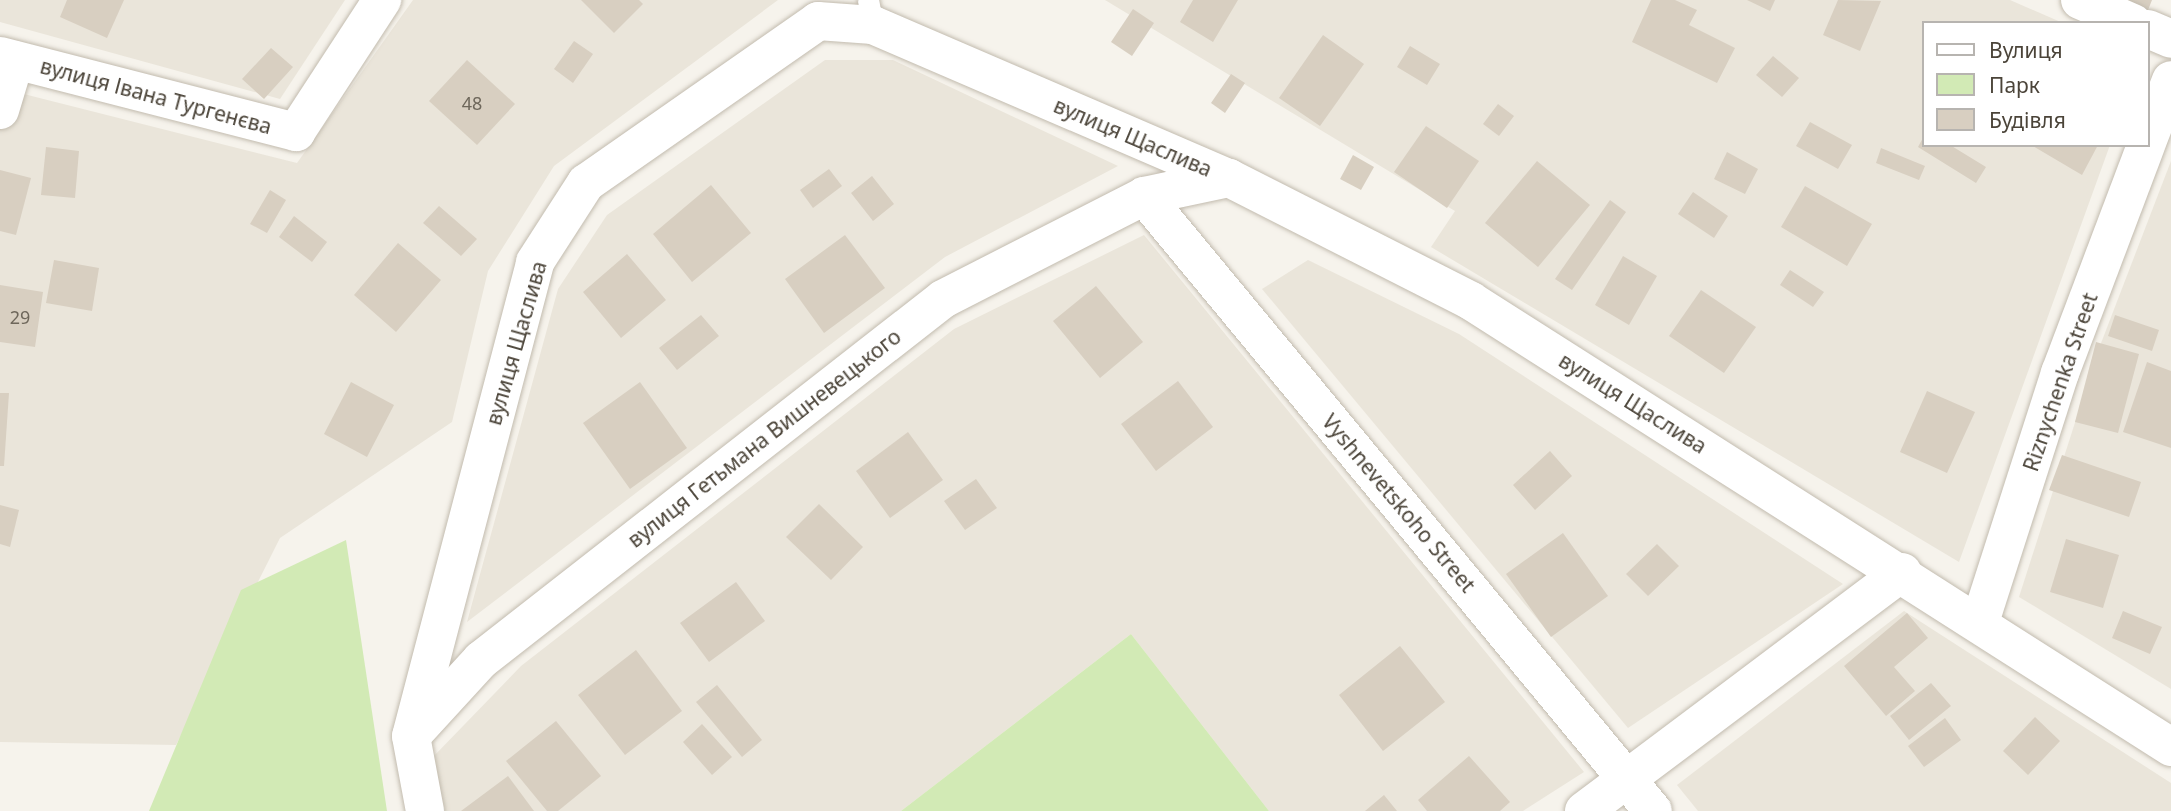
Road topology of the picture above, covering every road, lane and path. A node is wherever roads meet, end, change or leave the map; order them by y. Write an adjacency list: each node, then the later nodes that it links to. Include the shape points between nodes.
1 (382, 0): 7 (street, вулиця Івана Тургенєва, via 296,132)
2 (2080, 0): 4 (street)
3 (871, 12): 12 (street, вулиця Щаслива); 16 (street, вулиця Щаслива, via 818,20 586,183 536,262)
4 (2128, 21)
5 (2150, 30): 6 (street)
6 (2171, 38)
7 (8, 57): 9 (street, вулиця Івана Тургенєва)
8 (2171, 80): 10 (street)
9 (0, 110)
10 (2150, 135)
11 (2145, 147): 15 (street, Riznychenka Street, via 2060,373)
12 (1229, 178): 13 (street, вулиця Гетьмана Вишневецького); 14 (street, вулиця Щаслива, via 1471,301)
13 (1144, 196): 16 (street, вулиця Гетьмана Вишневецького, via 943,299 481,660); 18 (street, Vyshnevetskoho Street)
14 (1902, 572): 15 (street, вулиця Щаслива); 18 (street)
15 (1980, 622): 17 (street, вулиця Щаслива)
16 (411, 736): 19 (street)
17 (2171, 747)
18 (1629, 780): 20 (street); 21 (street, Vyshnevetskoho Street)
19 (425, 811)
20 (1584, 811)
21 (1653, 811)

